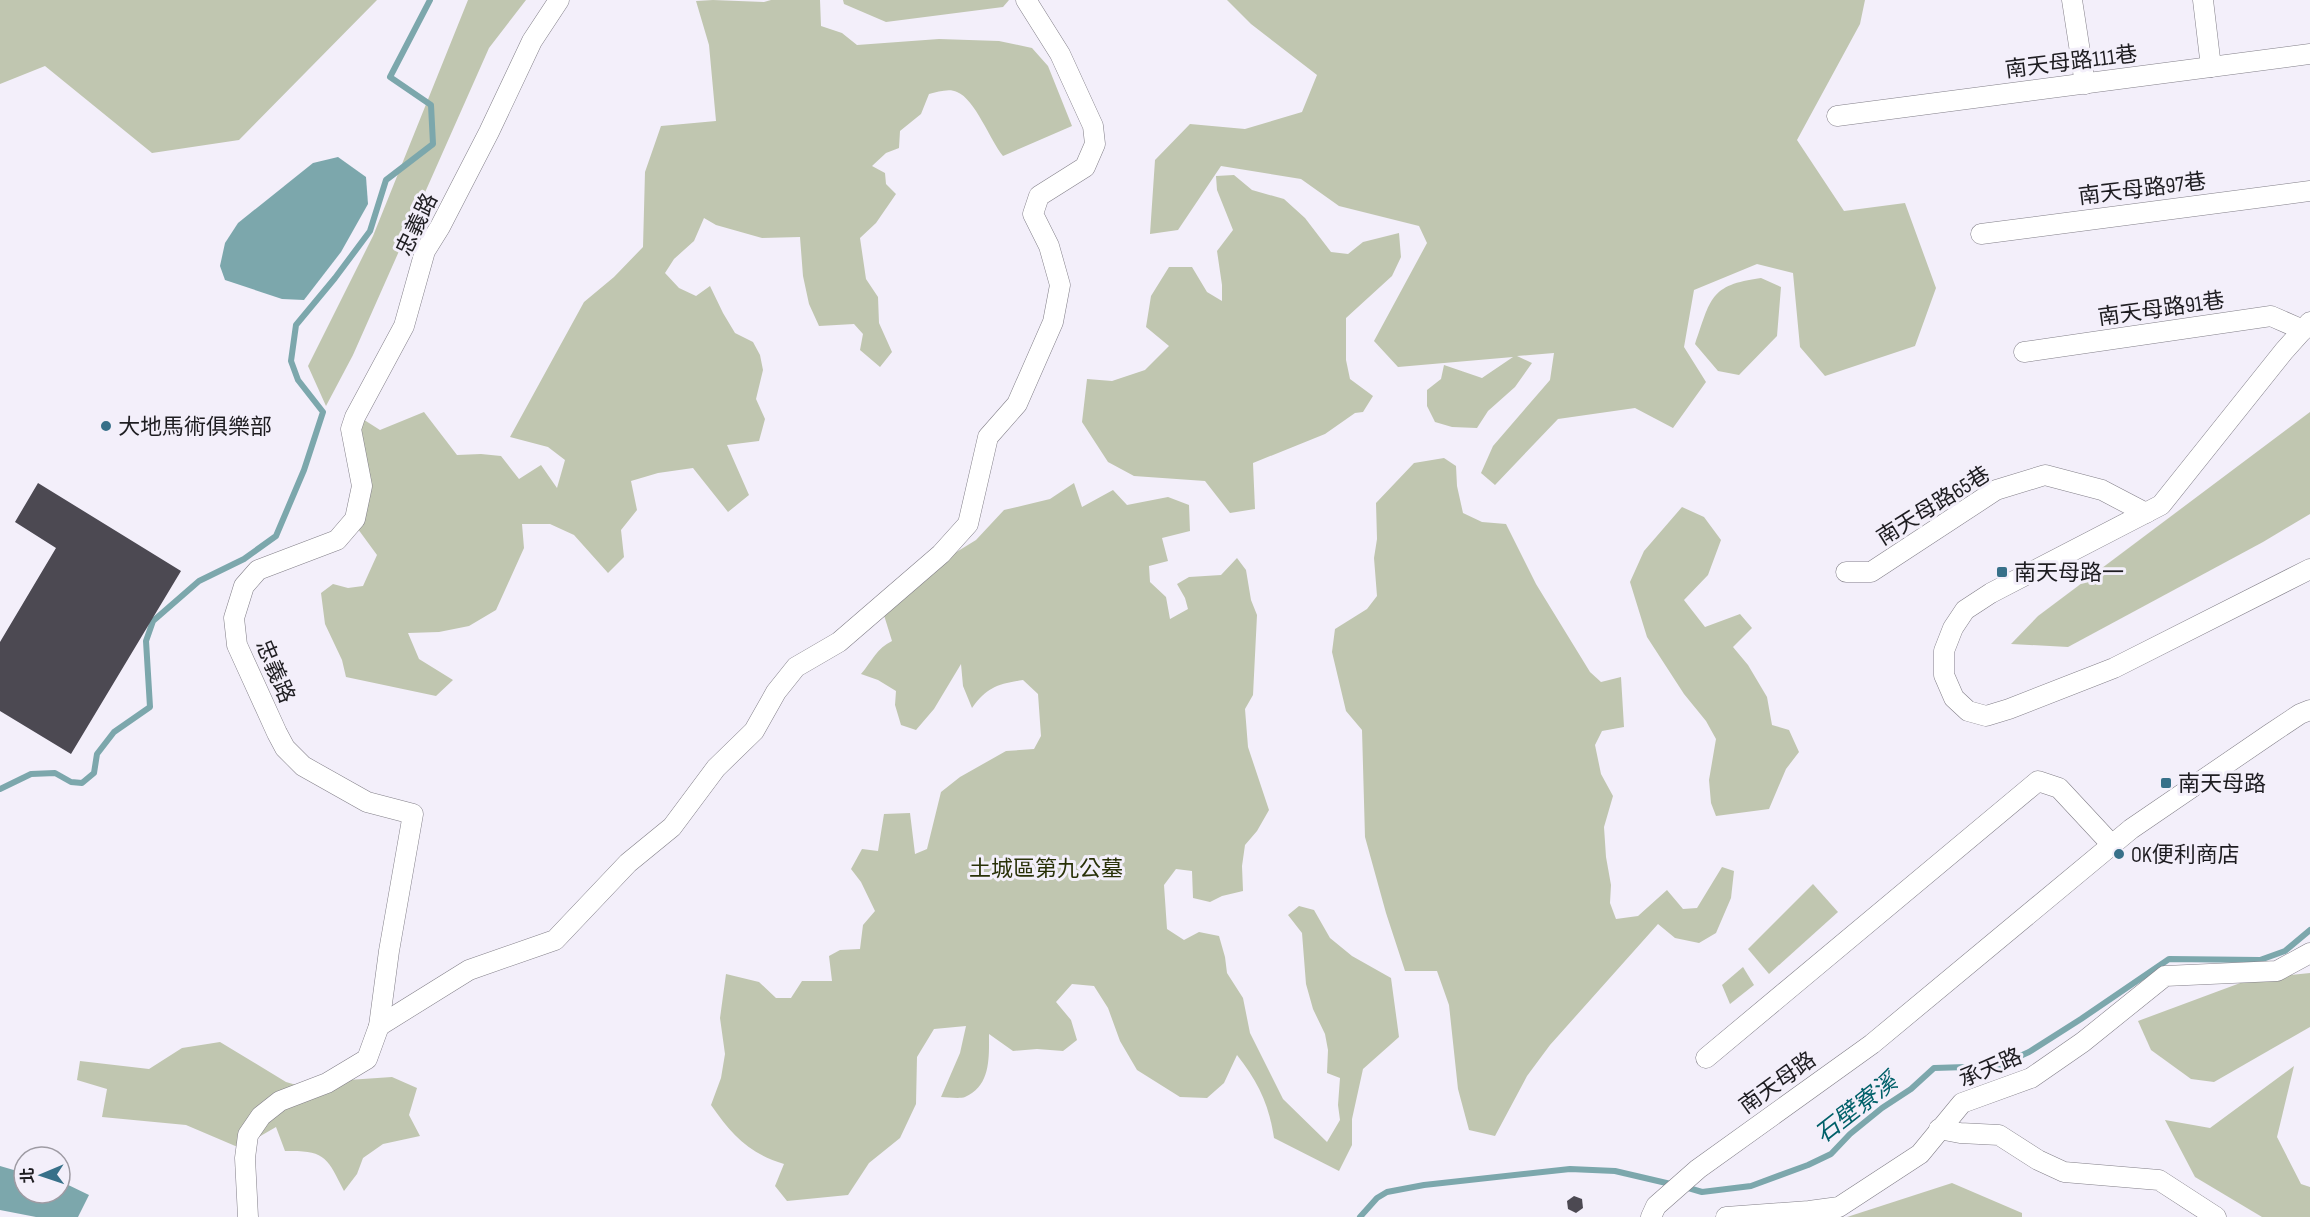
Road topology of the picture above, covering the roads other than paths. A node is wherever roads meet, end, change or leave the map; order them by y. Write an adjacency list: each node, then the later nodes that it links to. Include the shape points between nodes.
1 (559, 0): 19 (street, 忠義路, via 531,41 469,172 425,251 404,326 355,417 351,429 362,486 355,519 338,540 258,570 244,585 234,618 237,645 285,748 303,766 367,802 413,814)
2 (1026, 0): 19 (street, via 1060,54 1093,126 1095,144 1085,167 1039,196 1033,214 1049,246 1060,285 1053,322 1017,404 988,437 968,524 941,554 839,642 796,667 754,730 716,768 672,827 628,863 555,940 469,970)
3 (2072, 0): 7 (street)
4 (2203, 0): 6 (street)
5 (2310, 54): 6 (street, 南天母路111巷)
6 (2211, 67): 7 (street, 南天母路111巷)
7 (2085, 84): 8 (street, 南天母路111巷)
8 (1837, 116)
9 (2310, 191): 10 (street, 南天母路97巷)
10 (1981, 234)
11 (2306, 326): 12 (street, 南天母路91巷, via 2271,316); 13 (street, via 2162,505)
12 (2024, 352)
13 (2146, 513): 14 (street, via 1965,610 1944,651 1944,675 1954,698 1968,711 1986,716 2009,709 2114,668); 15 (street, 南天母路65巷, via 2102,490 2045,475 1996,490 1871,573)
14 (2310, 569)
15 (1846, 572)
16 (2310, 710): 17 (street, 南天母路)
17 (2112, 844): 20 (street, via 2059,788 2038,781); 22 (street, 南天母路, via 1872,1044 1698,1169)
18 (2310, 953): 21 (street, 承天路, via 2277,971 2165,976 2031,1078 1962,1103)
19 (379, 1026): 23 (street, 忠義路, via 367,1059 327,1083 280,1101 261,1116 248,1135 245,1158)
20 (1706, 1058)
21 (1939, 1129): 24 (street, 承天路, via 1920,1154 1839,1207); 25 (street, via 1999,1134 2064,1172 2159,1180)
22 (1653, 1211)
23 (248, 1217)
24 (1726, 1217)
25 (2216, 1217)

